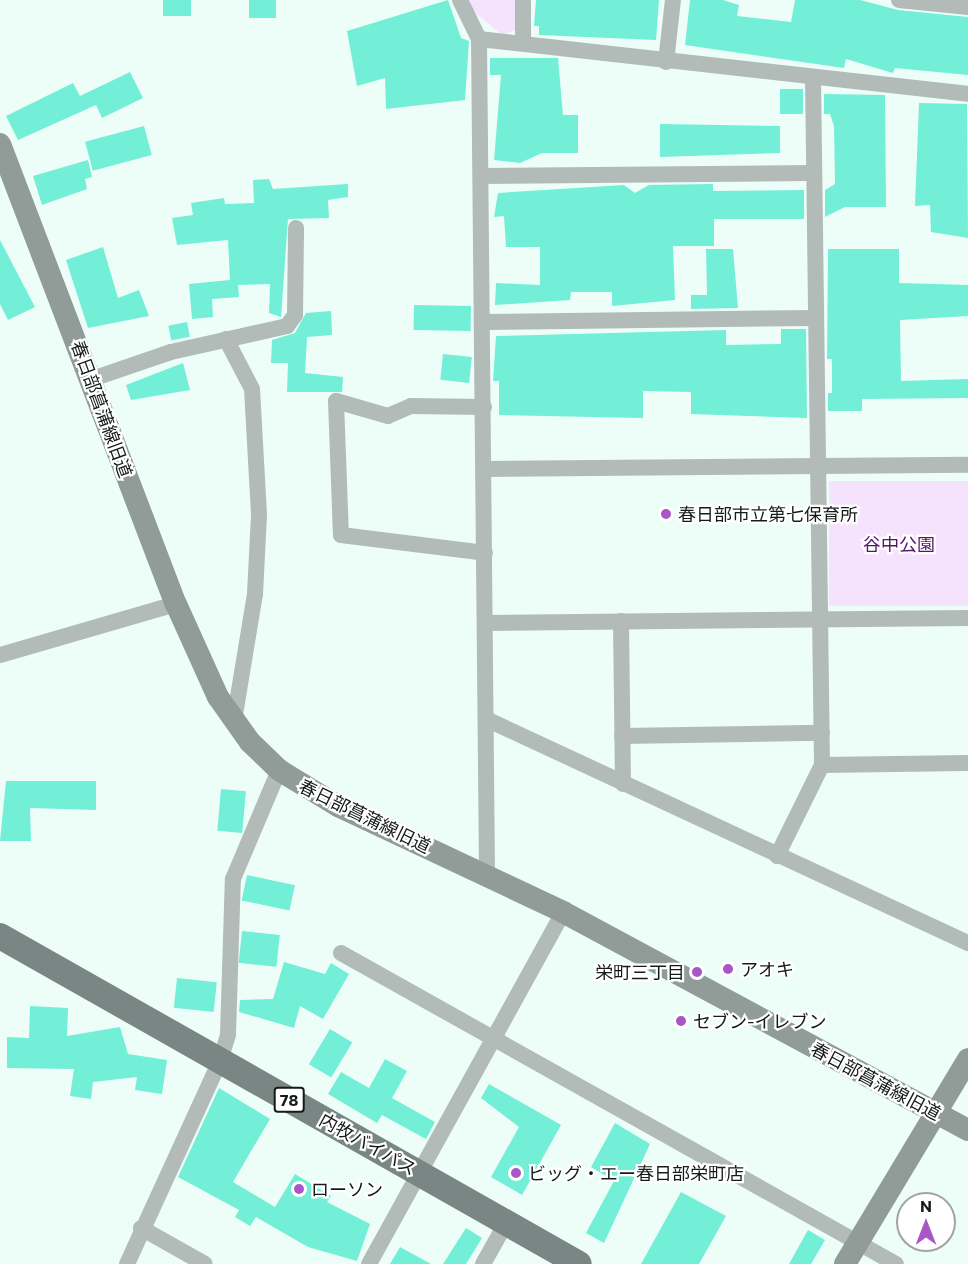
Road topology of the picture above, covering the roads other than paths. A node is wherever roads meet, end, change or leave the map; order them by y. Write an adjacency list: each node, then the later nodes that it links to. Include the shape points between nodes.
1 (460, 0): 6 (street)
2 (523, 0): 7 (street)
3 (673, 0): 8 (street)
4 (899, 0): 5 (street)
5 (968, 7)
6 (479, 39): 7 (street); 13 (street)
7 (523, 44): 8 (street)
8 (666, 62): 9 (street)
9 (813, 79): 10 (street); 12 (street)
10 (968, 94)
11 (0, 144): 18 (street, 春日部菖蒲線旧道)
12 (814, 172): 13 (street); 15 (street)
13 (483, 176): 16 (street)
14 (296, 228): 17 (street, via 295,315 287,326)
15 (816, 318): 16 (street); 21 (street)
16 (484, 322): 19 (street)
17 (226, 339): 18 (street); 31 (street, via 252,389 259,515 255,594)
18 (92, 379): 24 (street, 春日部菖蒲線旧道)
19 (484, 407): 22 (street); 23 (street, via 411,406 388,416 336,401 340,535)
20 (968, 465): 21 (street)
21 (819, 467): 22 (street); 25 (street)
22 (484, 470): 23 (street)
23 (484, 553): 28 (street)
24 (176, 604): 29 (street); 31 (street, 春日部菖蒲線旧道)
25 (820, 618): 26 (street); 27 (street); 32 (street)
26 (968, 618)
27 (621, 621): 28 (street); 33 (street)
28 (485, 623): 30 (street)
29 (0, 655)
30 (486, 719): 37 (street); 39 (street)
31 (234, 721): 36 (street, 春日部菖蒲線旧道)
32 (822, 733): 33 (street); 35 (street)
33 (622, 736): 37 (street)
34 (968, 763): 35 (street)
35 (822, 765): 38 (street)
36 (279, 770): 39 (street, 春日部菖蒲線旧道, via 338,806); 46 (street, via 233,879 228,1034)
37 (623, 784): 38 (street)
38 (777, 856): 42 (street)
39 (487, 875): 40 (street, 春日部菖蒲線旧道)
40 (563, 912): 44 (street); 47 (street, 春日部菖蒲線旧道)
41 (0, 936): 46 (main road, 内牧バイパス / 78)
42 (968, 943)
43 (341, 953): 44 (street)
44 (494, 1038): 49 (street); 52 (street)
45 (968, 1059): 47 (street)
46 (220, 1061): 49 (main road, 内牧バイパス / 78); 51 (street)
47 (933, 1111): 48 (street, 春日部菖蒲線旧道); 52 (street)
48 (968, 1130)
49 (418, 1173): 50 (main road, 内牧バイパス / 78); 55 (street)
50 (506, 1223): 56 (street); 57 (main road, 内牧バイパス / 78)
51 (141, 1228): 53 (street); 54 (street)
52 (858, 1242): 58 (street); 59 (street)
53 (127, 1264)
54 (205, 1264)
55 (369, 1264)
56 (483, 1264)
57 (579, 1264)
58 (845, 1264)
59 (896, 1264)

